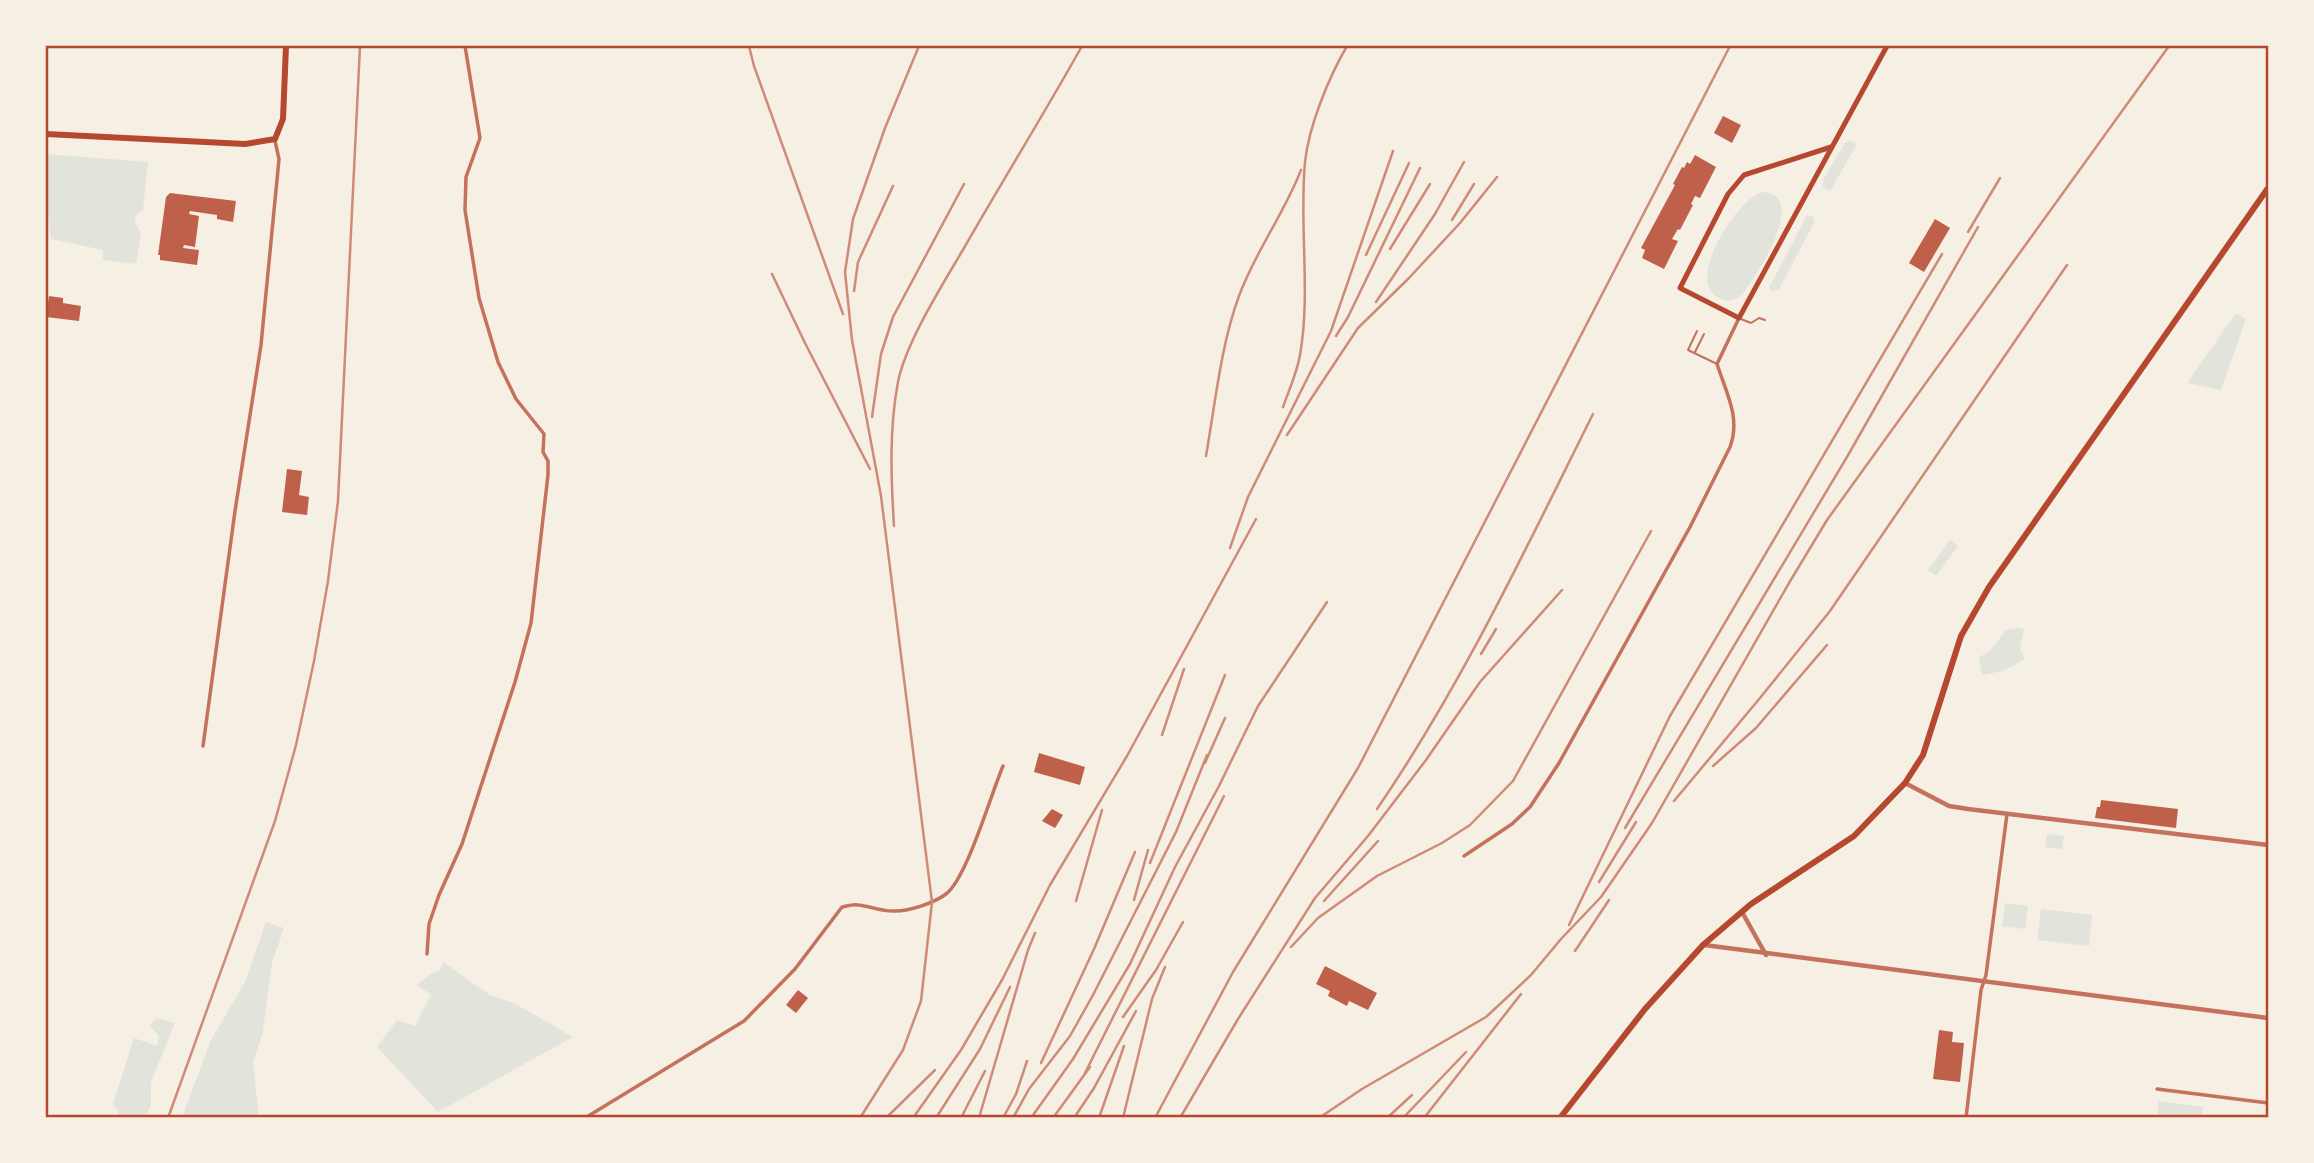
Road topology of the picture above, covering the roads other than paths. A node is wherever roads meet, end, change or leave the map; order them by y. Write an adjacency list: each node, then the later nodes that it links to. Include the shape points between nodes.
1 (286, 46): 5 (main road, via 283,119)
2 (465, 46): 22 (street, via 480,138 466,177 465,210 480,298 498,362 516,399 544,434 548,475 531,623 462,845 429,924)
3 (1887, 46): 6 (main road)
4 (46, 134): 5 (main road, via 246,144)
5 (275, 139): 14 (street, via 279,159 261,345)
6 (1831, 148): 8 (main road); 8 (main road, via 1744,175 1728,194 1680,288)
7 (2269, 188): 16 (main road, via 1989,587 1961,636 1923,755)
8 (1739, 318): 9 (lane, via 1751,323); 13 (street)
9 (1765, 320)
10 (1697, 331): 12 (lane, via 1688,350)
11 (1704, 334): 12 (lane)
12 (1695, 353): 13 (lane)
13 (1717, 364): 19 (street, via 1735,415 1735,433 1690,527 1530,807)
14 (203, 746)
15 (1003, 766): 28 (street, via 975,842 947,894 897,912 842,907 795,969 744,1021)
16 (1905, 783): 17 (street, via 1949,806); 20 (main road, via 1854,836)
17 (2007, 814): 18 (street); 24 (street)
18 (2269, 845)
19 (1464, 856)
20 (1742, 912): 21 (main road); 23 (street)
21 (1703, 945): 23 (street); 29 (main road, via 1645,1009)
22 (427, 954)
23 (1766, 955): 24 (street)
24 (1983, 982): 25 (street); 30 (street)
25 (2269, 1018)
26 (2157, 1089): 27 (street)
27 (2269, 1103)
28 (585, 1118)
29 (1560, 1118)
30 (1966, 1118)

